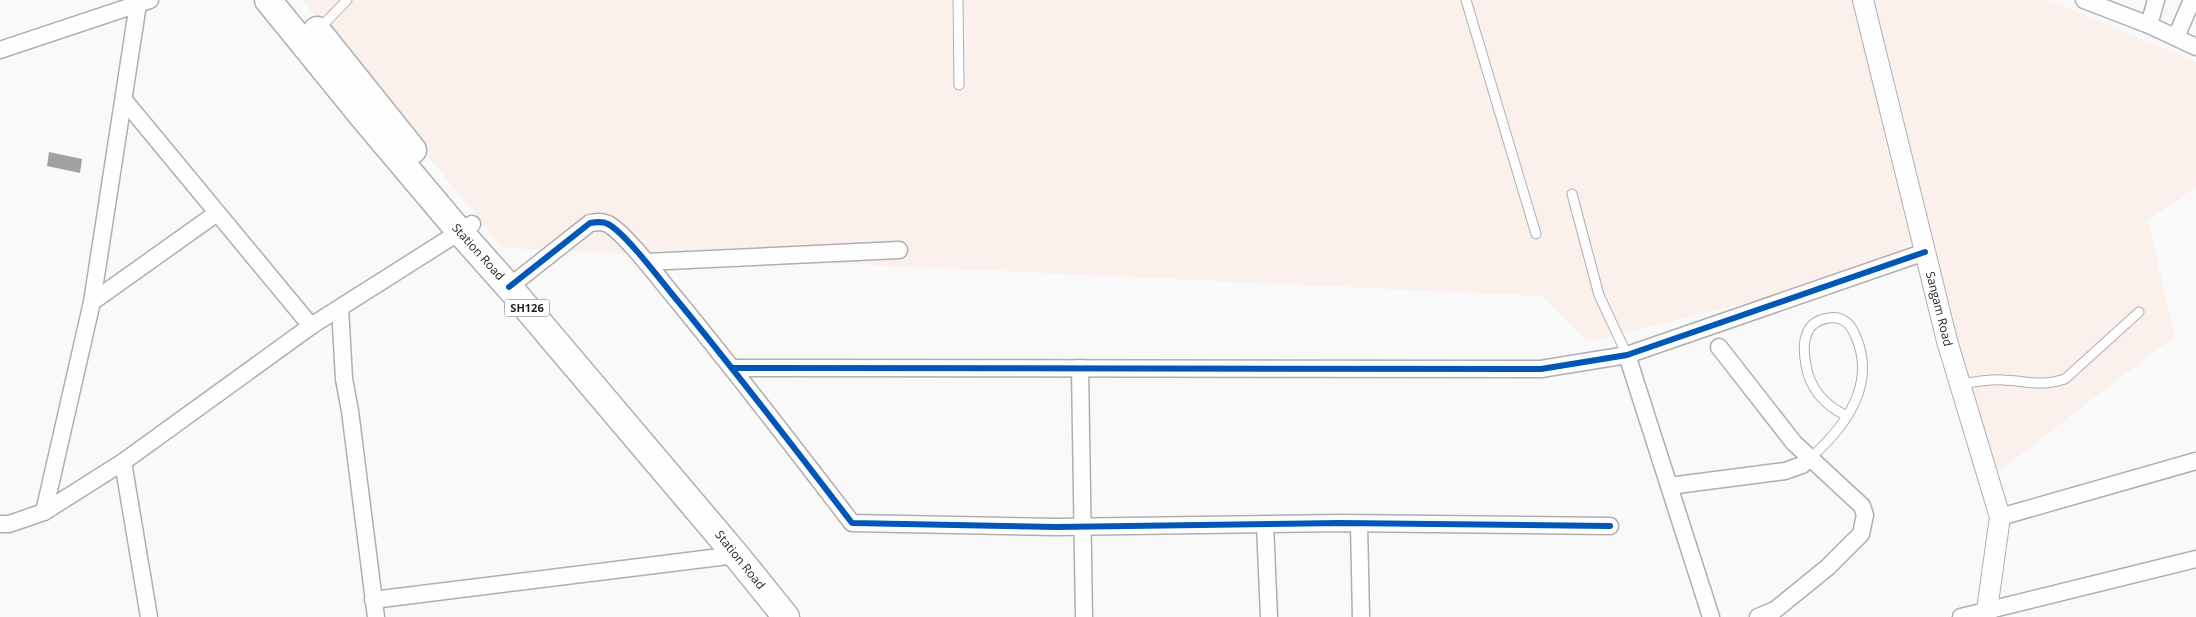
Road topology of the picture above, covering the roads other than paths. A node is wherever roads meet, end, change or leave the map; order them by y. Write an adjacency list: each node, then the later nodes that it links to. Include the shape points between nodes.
1 (268, 0): 12 (main road, Station Road / SH126)
2 (290, 0): 12 (main road, Station Road / SH126)
3 (347, 0): 12 (lane)
4 (958, 0): 16 (lane)
5 (1466, 0): 21 (lane)
6 (1863, 0): 23 (street, Sangam Road)
7 (2084, 0): 11 (street)
8 (2156, 0): 11 (street)
9 (2192, 0): 13 (street)
10 (144, 2): 15 (street); 17 (street)
11 (2149, 25): 13 (street)
12 (311, 37): 20 (main road, Station Road / SH126, via 364,118)
13 (2176, 37): 14 (street)
14 (2196, 47)
15 (0, 50)
16 (959, 85)
17 (124, 100): 19 (street); 26 (street)
18 (1572, 194): 31 (lane, via 1600,295)
19 (217, 213): 26 (street); 29 (street)
20 (466, 228): 25 (main road, Station Road / SH126); 27 (street)
21 (1536, 234)
22 (899, 250): 24 (street)
23 (1925, 252): 31 (street); 34 (street, Sangam Road)
24 (646, 262): 25 (street, via 616,230 607,223 598,222 590,224); 32 (street)
25 (513, 283): 47 (main road, Station Road / SH126); 54 (main road, Station Road / SH126, via 675,458)
26 (92, 302): 40 (street)
27 (340, 308): 29 (street); 49 (street, via 344,379)
28 (2140, 312): 34 (lane, via 2065,379 2038,384 2005,380)
29 (310, 326): 38 (street)
30 (1718, 347): 36 (street, via 1794,443)
31 (1627, 355): 33 (street, via 1541,369); 39 (street)
32 (733, 368): 33 (street); 46 (street, via 852,523)
33 (1080, 368): 46 (street)
34 (1960, 384): 41 (street, Sangam Road)
35 (1847, 416): 35 (lane, via 1821,399 1806,367 1804,345 1807,331 1821,319 1841,318 1856,335 1863,372 1860,390); 36 (lane, via 1838,430)
36 (1810, 458): 39 (street, via 1786,471); 59 (street, via 1862,506 1864,526 1861,534 1828,567 1775,610)
37 (2196, 461): 41 (street)
38 (123, 462): 40 (street); 51 (street)
39 (1669, 486): 58 (street)
40 (44, 512): 42 (street)
41 (2000, 517): 50 (street, Sangam Road)
42 (0, 524)
43 (1265, 524): 44 (street); 46 (street); 56 (street)
44 (1360, 524): 45 (street); 57 (street)
45 (1610, 526)
46 (1081, 527): 55 (street)
47 (736, 555): 49 (street); 53 (main road, Station Road / SH126)
48 (2196, 559): 50 (street)
49 (373, 600): 52 (street)
50 (1985, 614): 60 (street)
51 (149, 617)
52 (376, 617)
53 (786, 617)
54 (803, 617)
55 (1084, 617)
56 (1269, 617)
57 (1361, 617)
58 (1711, 617)
59 (1758, 617)
60 (1961, 617)

